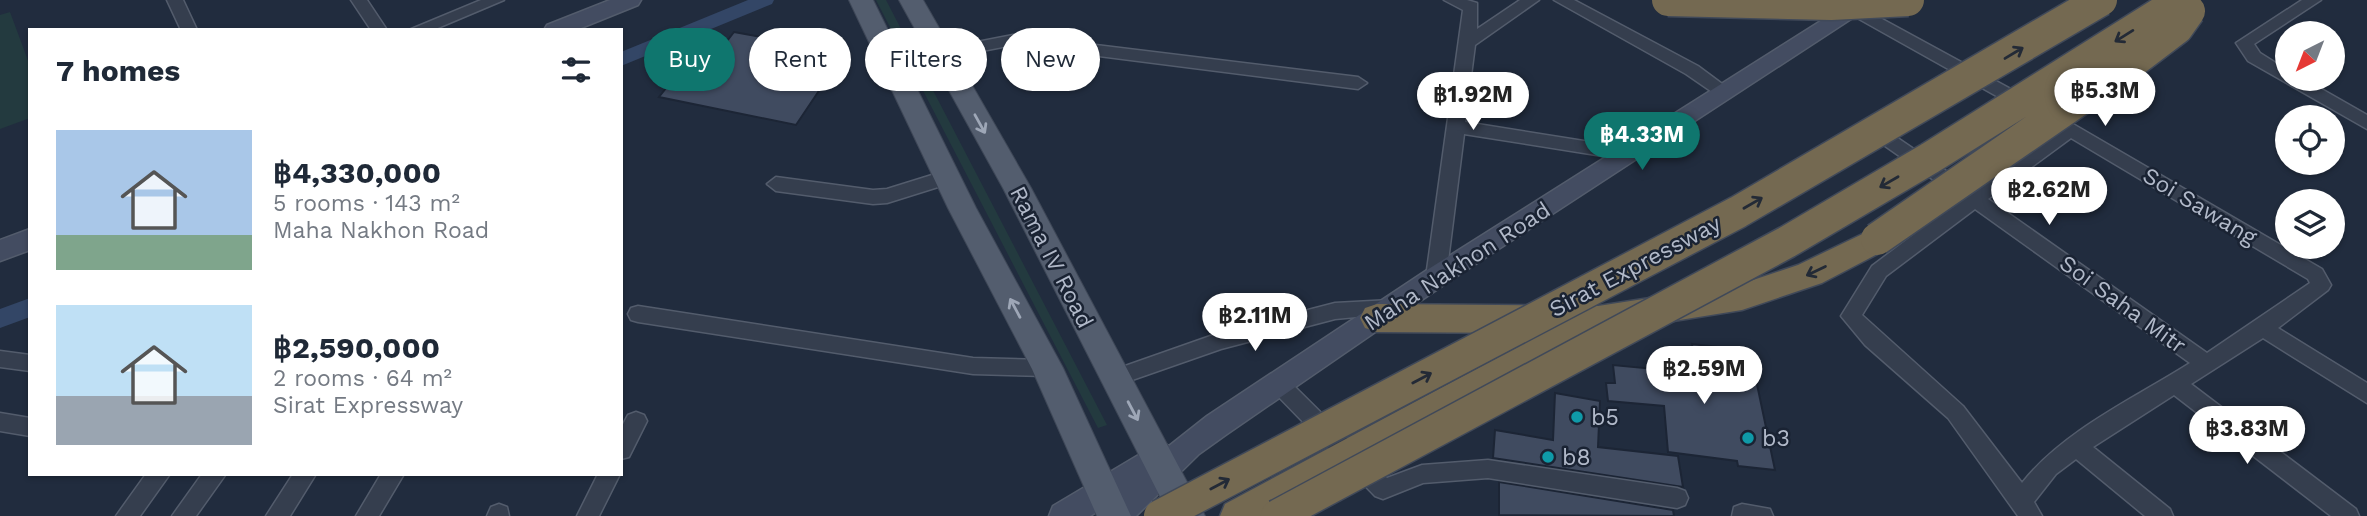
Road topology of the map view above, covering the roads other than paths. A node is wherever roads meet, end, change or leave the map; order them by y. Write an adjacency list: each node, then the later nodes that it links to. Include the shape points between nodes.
1 (175, 0): 19 (street)
2 (359, 0): 20 (street)
3 (496, 0): 21 (street)
4 (630, 0): 22 (main road)
5 (861, 0): 36 (main road)
6 (911, 0): 23 (main road, Rama IV Road)
7 (1452, 0): 24 (street, via 1471,6)
8 (1531, 0): 24 (street)
9 (1562, 0): 30 (street)
10 (1668, 0): 11 (highway, bridge, via 1831,4)
11 (1908, 0)
12 (2101, 0): 77 (highway, Sirat Expressway, one-way to 12, bridge, via 1738,212)
13 (2182, 0): 80 (highway, one-way to 80, bridge, via 1787,242)
14 (2196, 0): 45 (highway, one-way to 45, bridge, via 2168,36 1877,239 1810,274 1742,297)
15 (2313, 0): 17 (street)
16 (1853, 3): 30 (main road, Maha Nakhon Road); 34 (street, Soi Sawang)
17 (2279, 21)
18 (2275, 24): 26 (street, via 2244,43 2254,57)
19 (188, 28)
20 (378, 28)
21 (422, 28)
22 (560, 28)
23 (927, 28)
24 (1467, 43): 33 (street)
25 (987, 44): 27 (street, via 1023,40)
26 (2275, 70)
27 (1358, 83)
28 (962, 91): 51 (main road, Rama IV Road, one-way to 51)
29 (2312, 91): 31 (street)
30 (1724, 92): 35 (main road, Maha Nakhon Road)
31 (2367, 123)
32 (1868, 125): 38 (street, Soi Saha Mitr)
33 (1454, 126): 35 (street); 41 (street)
34 (2070, 130): 38 (street); 42 (street, Soi Sawang, via 2315,274)
35 (1628, 154): 41 (main road, Maha Nakhon Road)
36 (948, 177): 37 (street, via 873,197); 50 (main road, one-way to 36)
37 (776, 184)
38 (1973, 198): 49 (street, Soi Saha Mitr); 70 (street, via 1879,271 1851,316 1863,332 1944,400 1996,463)
39 (28, 240): 40 (main road)
40 (0, 251)
41 (1436, 277): 43 (main road, Maha Nakhon Road)
42 (2321, 285): 46 (street, Soi Saha Mitr)
43 (1384, 313): 45 (highway); 51 (street, via 1335,311 1219,341); 53 (main road, Maha Nakhon Road)
44 (639, 314): 50 (street, via 973,366)
45 (1598, 320): 61 (highway)
46 (2263, 328): 49 (street, Soi Saha Mitr); 54 (street)
47 (0, 359): 48 (street)
48 (28, 363)
49 (2205, 363): 52 (street, Soi Saha Mitr)
50 (1047, 368): 69 (main road)
51 (1115, 378): 62 (main road, Rama IV Road, one-way to 62)
52 (2173, 382): 60 (street, Soi Saha Mitr); 82 (street)
53 (1279, 384): 58 (main road, Maha Nakhon Road); 61 (street)
54 (2367, 394)
55 (636, 421): 59 (street)
56 (0, 422): 57 (street)
57 (28, 427)
58 (1189, 445): 62 (main road, Maha Nakhon Road)
59 (623, 446)
60 (2076, 446): 70 (street, Soi Saha Mitr, via 2048,467); 81 (street)
61 (1350, 456): 68 (street, via 1383,489 1422,474 1488,469); 79 (highway)
62 (1161, 464): 69 (main road); 78 (main road, Rama IV Road)
63 (157, 476): 71 (street)
64 (213, 476): 72 (street)
65 (304, 476): 73 (street)
66 (392, 476): 74 (street)
67 (608, 476): 75 (street)
68 (1677, 498)
69 (1111, 508): 76 (main road)
70 (2026, 509)
71 (127, 516)
72 (183, 516)
73 (276, 516)
74 (366, 516)
75 (588, 516)
76 (1064, 516)
77 (1160, 516)
78 (1188, 516)
79 (1239, 516)
80 (1277, 516)
81 (2162, 516)
82 (2348, 516)

